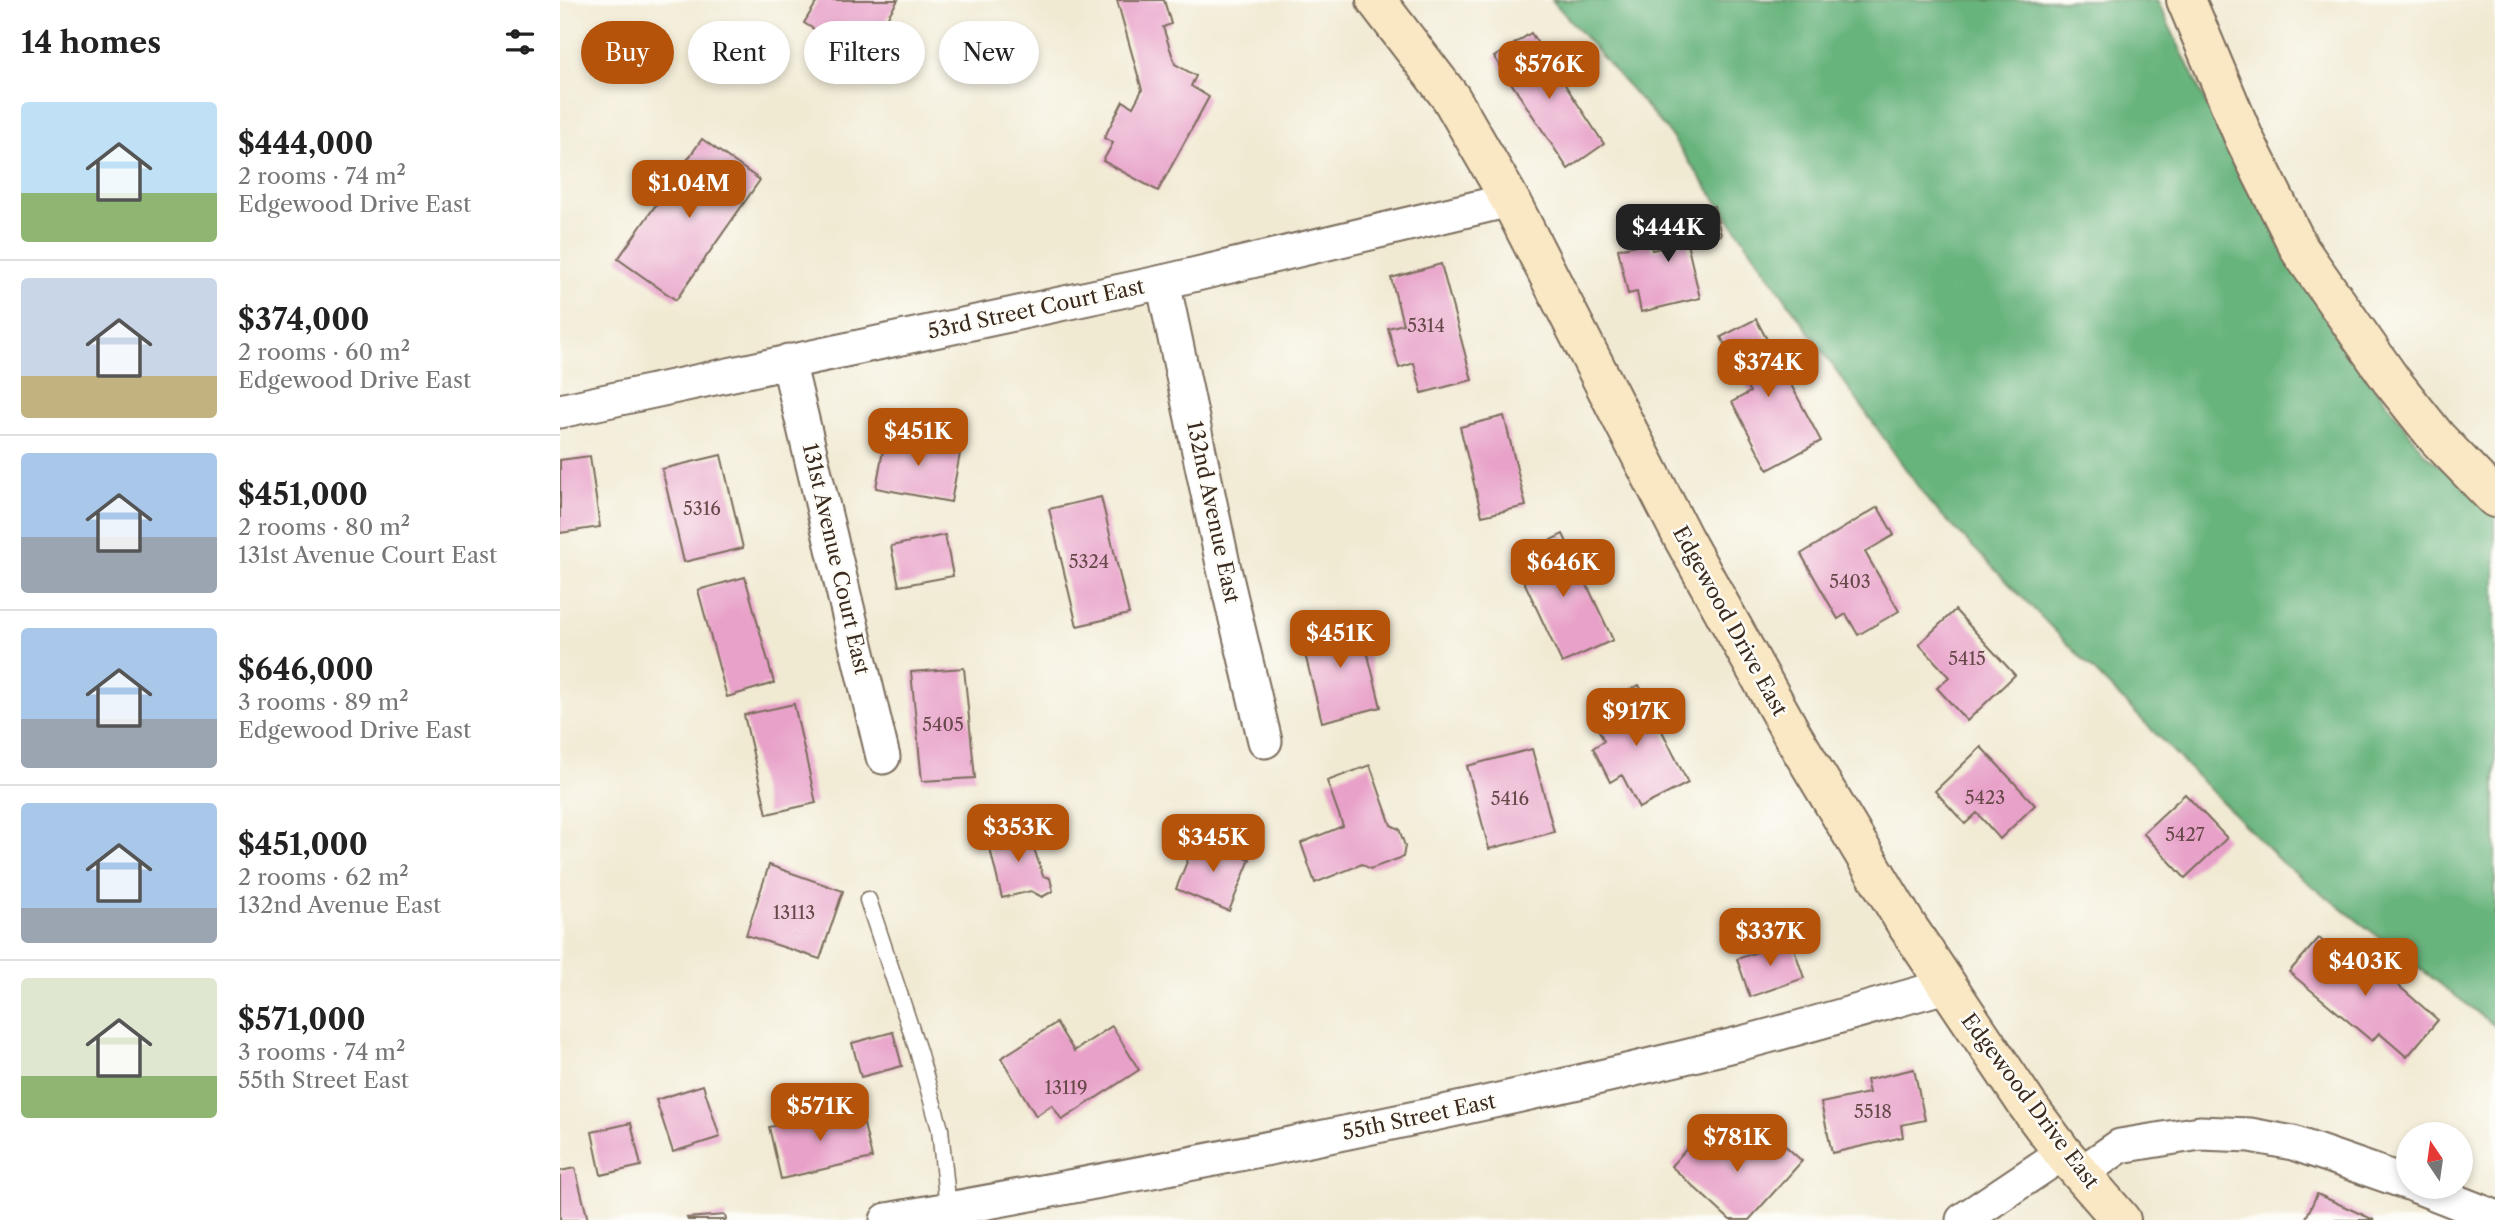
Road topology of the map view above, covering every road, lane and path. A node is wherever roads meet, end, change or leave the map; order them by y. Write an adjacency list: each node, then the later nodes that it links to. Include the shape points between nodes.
1 (1376, 0): 3 (street, Edgewood Drive East, via 1451,98)
2 (2186, 0): 7 (street, via 2244,138 2300,250 2398,390)
3 (1510, 200): 4 (street, 53rd Street Court East); 11 (street, Edgewood Drive East, via 1793,736)
4 (1163, 282): 5 (street, 53rd Street Court East); 8 (street, 132nd Avenue East)
5 (788, 361): 6 (street, 53rd Street Court East); 9 (street, 131st Avenue Court East)
6 (560, 411)
7 (2495, 498)
8 (1265, 741)
9 (883, 757)
10 (868, 900): 15 (lane, via 940,1129)
11 (1946, 986): 12 (street, Edgewood Drive East); 15 (street, 55th Street East, via 1732,1045 1479,1104 1188,1167)
12 (2072, 1163): 13 (street, via 2120,1146 2213,1134 2250,1135 2293,1143); 18 (street); 19 (street, Edgewood Drive East)
13 (2396, 1179)
14 (2449, 1199): 16 (street)
15 (948, 1209): 17 (street, 55th Street East)
16 (2495, 1217)
17 (887, 1220)
18 (1963, 1220)
19 (2121, 1220)

